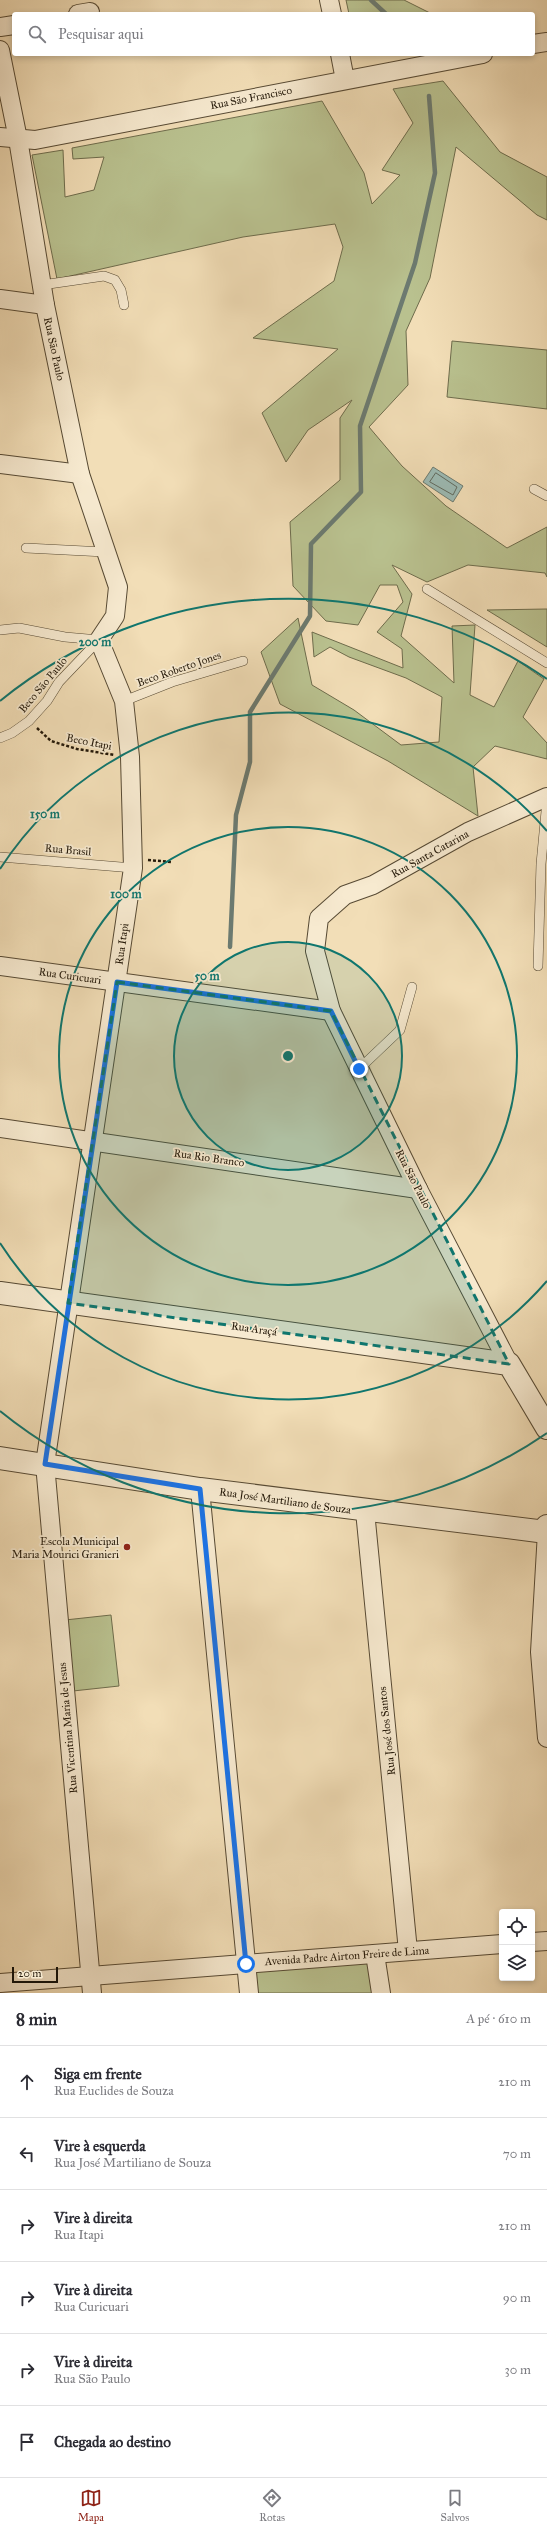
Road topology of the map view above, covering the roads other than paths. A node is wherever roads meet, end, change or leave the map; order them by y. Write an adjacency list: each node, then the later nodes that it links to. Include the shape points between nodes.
1 (330, 0): 2 (street)
2 (332, 12)
3 (12, 25): 4 (street)
4 (0, 27)
5 (547, 42): 6 (street)
6 (535, 44)
7 (0, 50): 12 (street, Rua São Paulo)
8 (340, 56): 10 (street)
9 (472, 56): 10 (street, Rua São Francisco)
10 (345, 80): 12 (street, Rua São Francisco, via 35,140)
11 (0, 137): 12 (street, Rua São Francisco)
12 (18, 139): 13 (street, Rua São Paulo)
13 (42, 285): 15 (street, Rua São Paulo); 16 (lane, via 104,276 116,280)
14 (0, 299): 15 (street)
15 (45, 305): 18 (street, Rua São Paulo)
16 (124, 305)
17 (0, 464): 18 (street)
18 (80, 474): 22 (street, Rua São Paulo)
19 (534, 489): 20 (lane)
20 (547, 496)
21 (26, 548): 22 (lane)
22 (105, 552): 25 (street, Rua São Paulo, via 118,587 117,607 110,626)
23 (427, 589): 27 (lane)
24 (0, 630): 25 (lane, via 19,628 66,638)
25 (99, 640): 28 (street, Rua Itapi); 29 (lane, Beco São Paulo, via 58,682 47,701 29,721)
26 (242, 661): 28 (lane, Beco Roberto Jones, via 172,682)
27 (547, 663)
28 (124, 701): 33 (street, Rua Itapi, via 130,757)
29 (0, 738)
30 (547, 797): 34 (street, Rua Santa Catarina, via 468,832 373,885 345,895)
31 (547, 801): 36 (lane, via 541,864)
32 (0, 857): 33 (lane, Rua Brasil)
33 (133, 863): 37 (street, Rua Itapi)
34 (319, 918): 39 (street, Rua São Paulo, via 315,951)
35 (0, 966): 37 (street, Rua Curicuari)
36 (538, 966)
37 (117, 982): 39 (street, Rua Curicuari); 42 (street, Rua Itapi)
38 (412, 987): 40 (lane, via 400,1030)
39 (331, 1011): 40 (street, Rua São Paulo)
40 (359, 1069): 43 (street, Rua São Paulo)
41 (0, 1128): 42 (street, Rua Rio Branco)
42 (93, 1141): 43 (street, Rua Rio Branco); 45 (street, Rua Itapi)
43 (418, 1189): 46 (street, Rua São Paulo)
44 (0, 1293): 45 (street, Rua Araçá)
45 (68, 1303): 46 (street, Rua Araçá); 51 (street, Rua Itapi)
46 (509, 1364): 47 (street, Rua São Paulo)
47 (522, 1385): 48 (street); 49 (street, Rua São Paulo)
48 (547, 1393)
49 (547, 1428)
50 (0, 1458): 51 (street, Rua José Martiliano de Souza)
51 (45, 1464): 52 (street, Rua José Martiliano de Souza); 63 (street, Rua Vicentina Maria de Jesus)
52 (200, 1489): 53 (street, Rua José Martiliano de Souza); 61 (street)
53 (365, 1511): 54 (street, Rua José Martiliano de Souza); 59 (street, Rua José dos Santos)
54 (547, 1530): 55 (street, via 540,1652)
55 (547, 1738)
56 (547, 1941): 57 (street)
57 (535, 1942)
58 (499, 1944): 59 (street, Avenida Padre Airton Freire de Lima)
59 (408, 1952): 60 (street, Avenida Padre Airton Freire de Lima)
60 (375, 1954): 61 (street, Avenida Padre Airton Freire de Lima); 65 (street)
61 (246, 1964): 63 (street, Avenida Padre Airton Freire de Lima); 64 (street)
62 (0, 1983): 63 (street, Avenida Padre Airton Freire de Lima)
63 (91, 1984)
64 (249, 1993)
65 (381, 1993)

